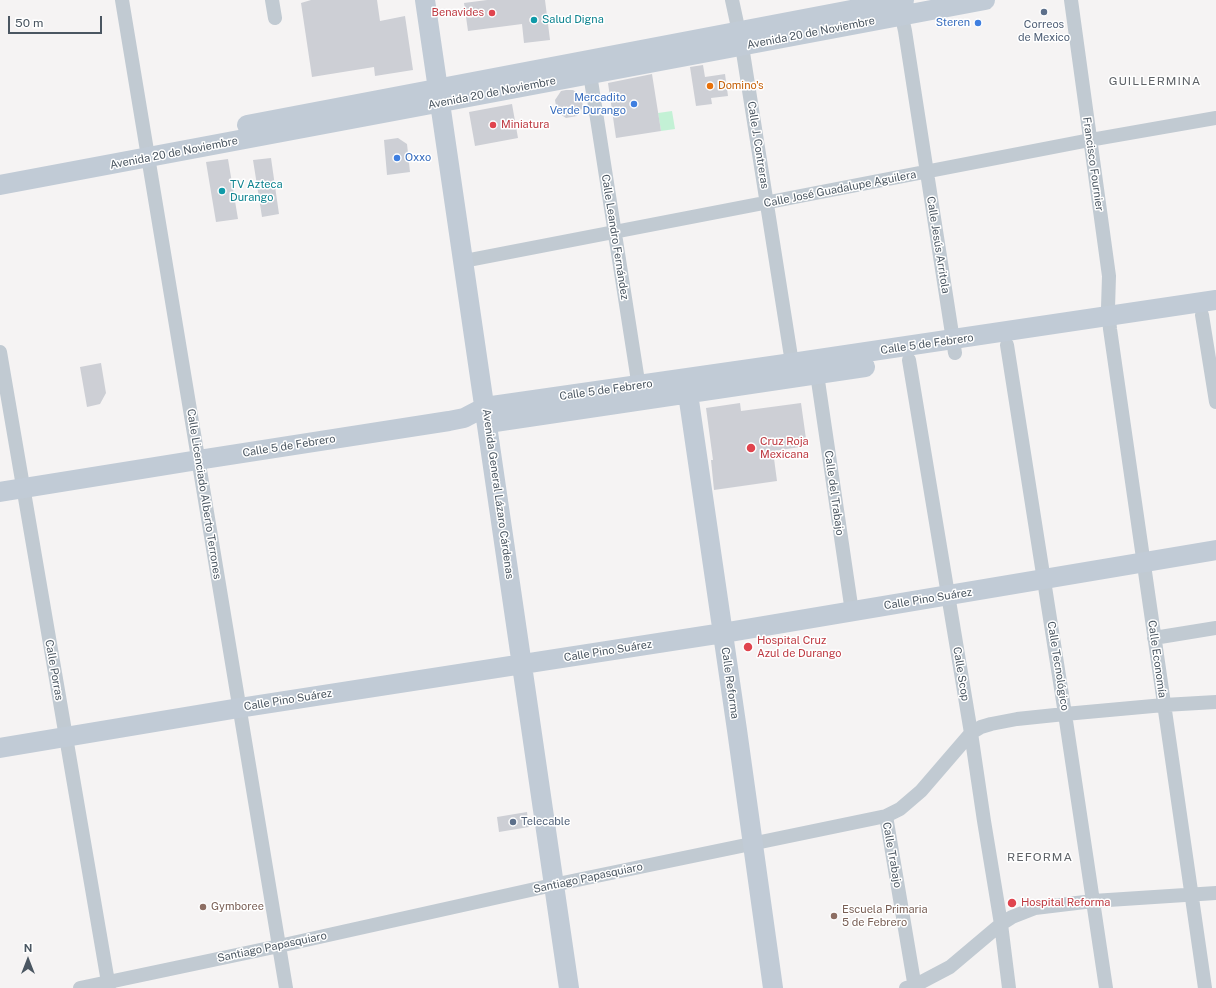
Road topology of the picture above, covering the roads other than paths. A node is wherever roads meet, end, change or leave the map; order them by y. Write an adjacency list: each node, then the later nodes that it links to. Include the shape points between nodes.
1 (122, 0): 15 (street, Calle Licenciado Alberto Terrones)
2 (272, 0): 9 (street)
3 (425, 0): 12 (street, Avenida General Lázaro Cárdenas)
4 (732, 0): 10 (street, Calle J. Contreras)
5 (985, 0): 8 (street, Avenida 20 de Noviembre)
6 (1072, 0): 14 (street, Francisco Fournier)
7 (881, 2): 8 (street, Avenida 20 de Noviembre); 10 (street, Avenida 20 de Noviembre)
8 (902, 8): 10 (street, Avenida 20 de Noviembre); 17 (street, Calle Jesús Arritola)
9 (275, 18)
10 (741, 39): 11 (street, Avenida 20 de Noviembre); 12 (street, Avenida 20 de Noviembre); 19 (street, Calle J. Contreras)
11 (590, 74): 12 (street, Avenida 20 de Noviembre); 20 (street, Calle Leandro Fernández)
12 (440, 95): 15 (street, Avenida 20 de Noviembre); 21 (street, Avenida General Lázaro Cárdenas)
13 (1216, 118): 14 (street, Calle José Guadalupe Aguilera)
14 (1090, 140): 17 (street, Calle José Guadalupe Aguilera); 24 (street, Francisco Fournier, via 1109,276)
15 (147, 152): 16 (street, Avenida 20 de Noviembre); 18 (street, Avenida 20 de Noviembre); 35 (street, Calle Licenciado Alberto Terrones)
16 (0, 171)
17 (927, 172): 19 (street, Calle José Guadalupe Aguilera); 26 (street, Calle Jesús Arritola)
18 (0, 185)
19 (768, 203): 20 (street, Calle José Guadalupe Aguilera); 29 (street, Calle J. Contreras)
20 (614, 232): 21 (street, Calle José Guadalupe Aguilera); 32 (street, Calle Leandro Fernández)
21 (464, 261): 34 (street, Avenida General Lázaro Cárdenas)
22 (1216, 300): 24 (street, Calle 5 de Febrero)
23 (1209, 314): 24 (street, Calle 5 de Febrero); 33 (street)
24 (1109, 323): 25 (street, Calle 5 de Febrero); 26 (street, Calle 5 de Febrero); 39 (street, Calle Economía)
25 (1007, 345): 26 (street, Calle 5 de Febrero); 40 (street, Calle Tecnológico)
26 (954, 346): 28 (street, Calle 5 de Febrero); 29 (street, Calle 5 de Febrero)
27 (0, 352): 36 (street, Calle Porras)
28 (909, 360): 30 (street, Calle 5 de Febrero); 41 (street, Calle Scop)
29 (792, 363): 31 (street, Calle 5 de Febrero)
30 (817, 374): 31 (street, Calle 5 de Febrero); 42 (street, Calle del Trabajo)
31 (686, 386): 32 (street, Calle 5 de Febrero); 44 (street, Calle Reforma)
32 (639, 392): 34 (street, Calle 5 de Febrero)
33 (1216, 402)
34 (486, 415): 35 (street, Calle 5 de Febrero); 46 (street, Avenida General Lázaro Cárdenas)
35 (198, 460): 36 (street, Calle 5 de Febrero); 49 (street, Calle Licenciado Alberto Terrones)
36 (23, 488): 37 (street, Calle 5 de Febrero); 52 (street, Calle Porras)
37 (0, 492)
38 (1216, 550): 39 (street, Calle Pino Suárez)
39 (1143, 562): 40 (street, Calle Pino Suárez); 45 (street, Calle Economía)
40 (1044, 579): 41 (street, Calle Pino Suárez); 50 (street, Calle Tecnológico)
41 (948, 596): 42 (street, Calle Pino Suárez); 51 (street, Calle Scop)
42 (852, 612): 44 (street, Calle Pino Suárez)
43 (1216, 628): 45 (street)
44 (723, 633): 46 (street, Calle Pino Suárez); 55 (street, Calle Reforma)
45 (1154, 638): 48 (street, Calle Economía)
46 (522, 664): 49 (street, Calle Pino Suárez); 56 (street, Avenida General Lázaro Cárdenas)
47 (1216, 702): 48 (street, Santiago Papasquiaro)
48 (1164, 705): 50 (street, Santiago Papasquiaro); 58 (street, Calle Economía)
49 (239, 708): 52 (street, Calle Pino Suárez); 61 (street, Calle Licenciado Alberto Terrones)
50 (1065, 714): 51 (street, Santiago Papasquiaro, via 1004,721); 59 (street, Calle Tecnológico)
51 (972, 733): 54 (street, Santiago Papasquiaro, via 921,791 900,809); 60 (street, Calle Scop)
52 (65, 737): 53 (street, Calle Pino Suárez); 62 (street, Calle Porras)
53 (0, 748)
54 (886, 816): 55 (street, Santiago Papasquiaro); 63 (street, Calle Trabajo)
55 (753, 843): 56 (street, Santiago Papasquiaro); 67 (street, Calle Reforma)
56 (553, 886): 61 (street, Santiago Papasquiaro); 66 (street, Avenida General Lázaro Cárdenas)
57 (1216, 893): 58 (street)
58 (1192, 894): 59 (street); 70 (street, Calle Economía)
59 (1094, 901): 60 (street, via 1035,908); 69 (street, Calle Tecnológico)
60 (1002, 924): 63 (street, via 950,967); 68 (street, Calle Scop)
61 (279, 946): 62 (street, Santiago Papasquiaro); 65 (street, Calle Licenciado Alberto Terrones)
62 (108, 985): 64 (street, Santiago Papasquiaro)
63 (912, 987)
64 (80, 988)
65 (286, 988)
66 (569, 988)
67 (773, 988)
68 (1009, 988)
69 (1106, 988)
70 (1206, 988)

